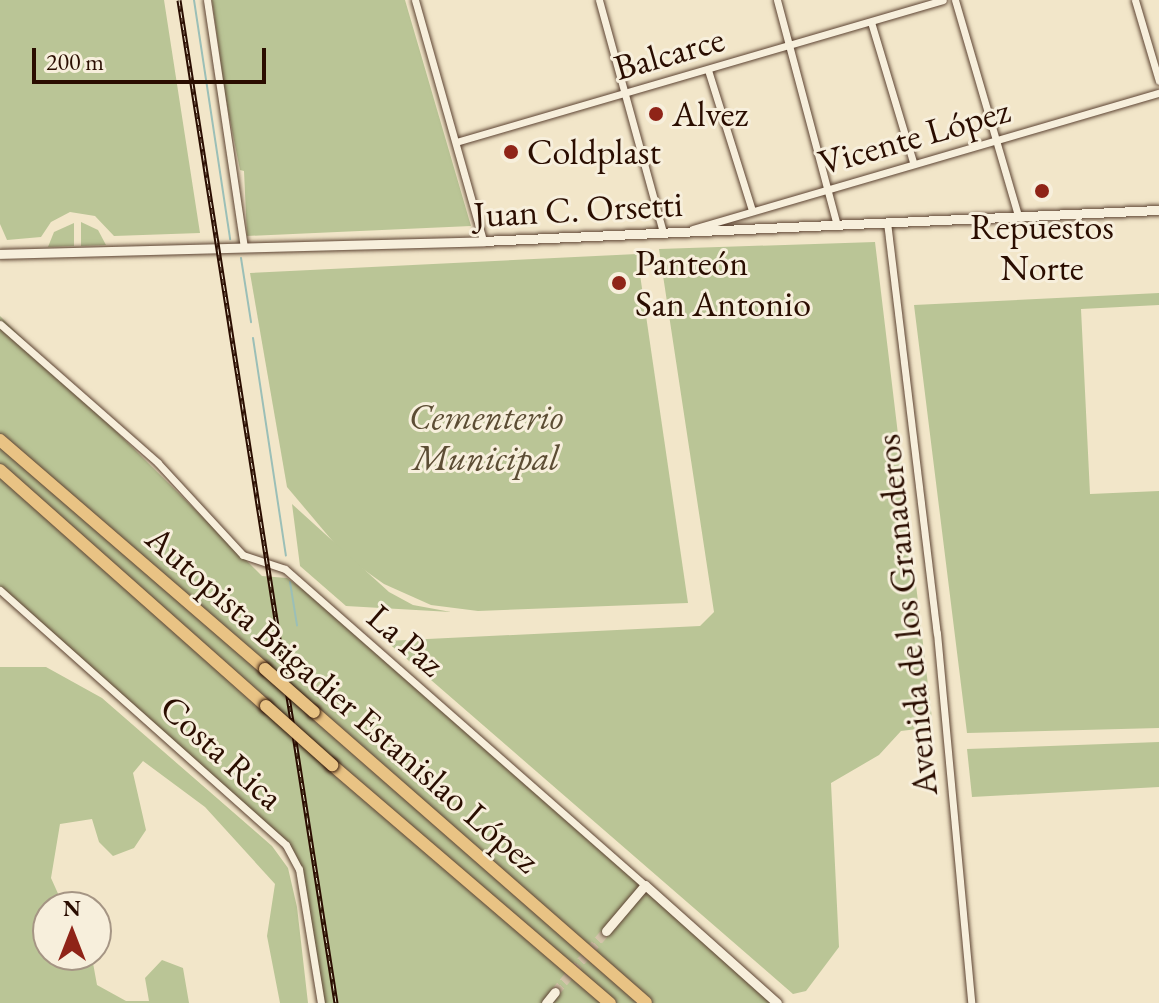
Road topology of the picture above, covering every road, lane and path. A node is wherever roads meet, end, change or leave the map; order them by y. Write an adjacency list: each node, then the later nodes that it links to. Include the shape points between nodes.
1 (207, 0): 26 (street)
2 (415, 0): 15 (street)
3 (599, 0): 12 (street)
4 (777, 0): 9 (street)
5 (943, 0): 8 (street, Balcarce)
6 (955, 0): 14 (street)
7 (1135, 0): 11 (street)
8 (871, 22): 9 (street, Balcarce); 16 (street)
9 (790, 45): 10 (street, Balcarce); 17 (street)
10 (708, 70): 12 (street, Balcarce); 18 (street)
11 (1159, 81)
12 (624, 92): 15 (street, Balcarce); 24 (street)
13 (1159, 93): 14 (street, Vicente López)
14 (996, 140): 16 (street, Vicente López); 20 (street)
15 (456, 142): 25 (street)
16 (913, 162): 17 (street, Vicente López)
17 (828, 188): 18 (street, Vicente López); 22 (street)
18 (752, 210): 23 (street, Vicente López)
19 (1159, 210): 20 (street, Juan C. Orsetti)
20 (1018, 216): 21 (street, Juan C. Orsetti)
21 (887, 222): 22 (street, Juan C. Orsetti); 40 (street, Avenida de los Granaderos, via 937,633)
22 (837, 225): 23 (street, Juan C. Orsetti)
23 (685, 232): 24 (street, Juan C. Orsetti)
24 (663, 233): 25 (street, Juan C. Orsetti)
25 (483, 241): 26 (street, Juan C. Orsetti)
26 (244, 247): 27 (street, Juan C. Orsetti)
27 (0, 254)
28 (0, 324): 32 (street, La Paz, via 158,463 243,555 286,570)
29 (0, 440): 38 (highway, Autopista Brigadier Estanislao López, bridge)
30 (0, 470): 37 (highway, Autopista Brigadier Estanislao López, bridge)
31 (0, 590): 35 (street, Costa Rica, via 286,845 299,869)
32 (645, 885): 33 (street); 39 (street, La Paz)
33 (606, 931)
34 (555, 992): 36 (street)
35 (321, 1003)
36 (546, 1003)
37 (610, 1003)
38 (646, 1003)
39 (777, 1003)
40 (971, 1003)

